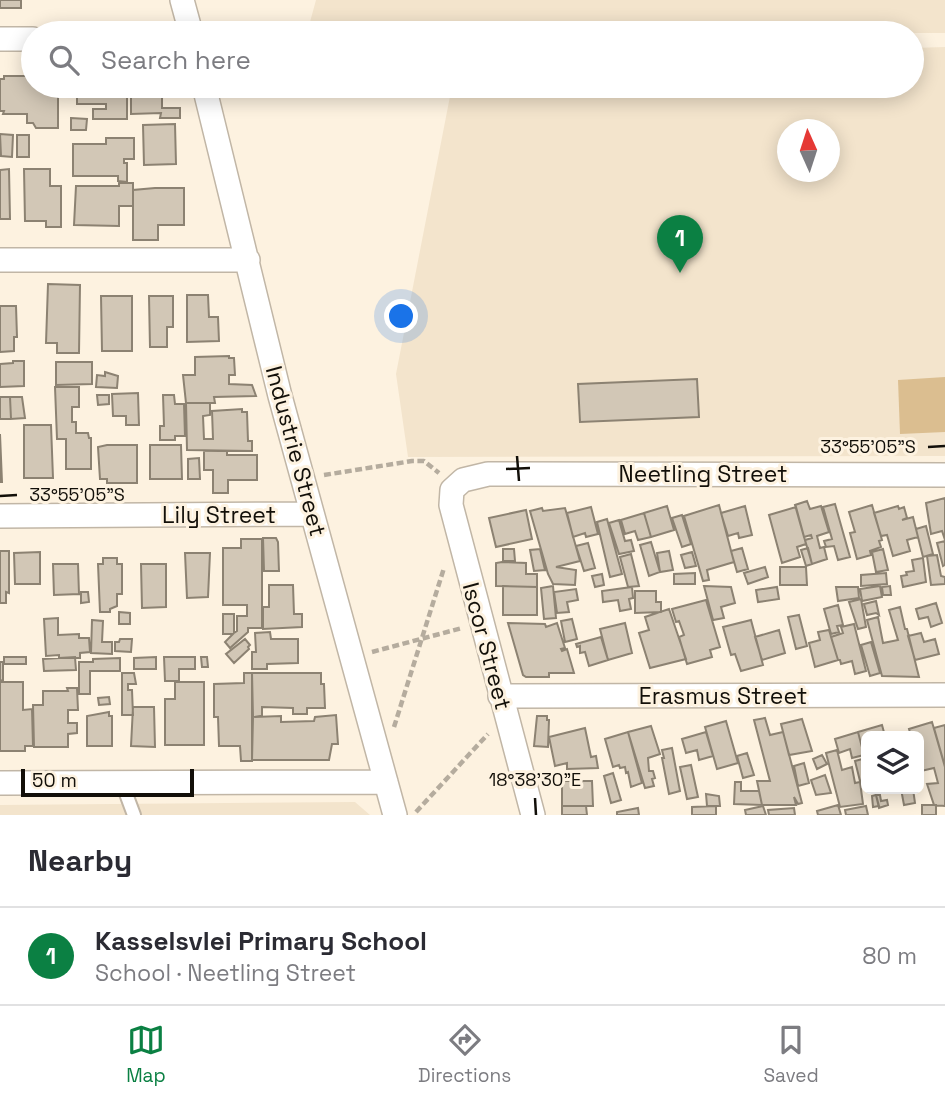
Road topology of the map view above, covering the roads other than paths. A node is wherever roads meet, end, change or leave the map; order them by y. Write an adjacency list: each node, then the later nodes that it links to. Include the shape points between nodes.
1 (182, 0): 2 (street)
2 (188, 21)
3 (0, 39): 4 (street)
4 (21, 39)
5 (207, 98): 7 (street, Industrie Street)
6 (0, 260): 7 (street)
7 (248, 260): 10 (street, Industrie Street)
8 (945, 475): 9 (street, Neetling Street, via 488,474)
9 (458, 485): 13 (street, Iscor Street, via 451,505)
10 (312, 514): 11 (street, Lily Street); 14 (street, Industrie Street)
11 (0, 516)
12 (945, 695): 13 (street, Erasmus Street)
13 (500, 696): 19 (street, Iscor Street)
14 (386, 782): 16 (street); 18 (street, Industrie Street)
15 (0, 783): 16 (street)
16 (122, 783): 17 (lane)
17 (134, 815)
18 (395, 815)
19 (533, 815)

